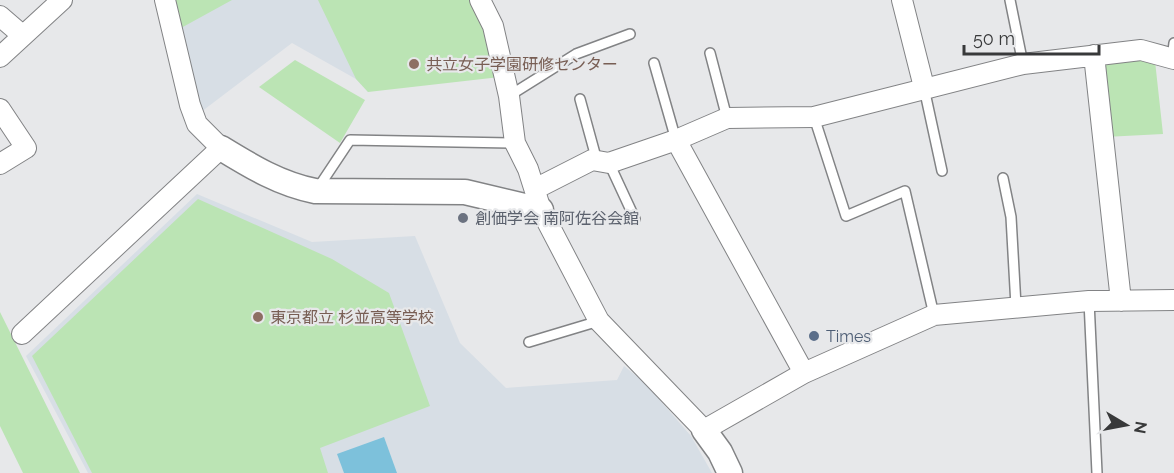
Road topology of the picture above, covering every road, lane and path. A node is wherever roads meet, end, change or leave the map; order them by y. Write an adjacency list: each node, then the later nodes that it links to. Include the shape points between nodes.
1 (62, 0): 8 (street)
2 (165, 0): 23 (street, via 197,124)
3 (480, 0): 16 (street, via 493,26)
4 (902, 0): 15 (street)
5 (1010, 0): 14 (lane)
6 (0, 16): 8 (street)
7 (630, 34): 16 (lane, via 576,54)
8 (22, 35): 12 (street)
9 (710, 53): 20 (lane)
10 (1173, 54): 11 (street, via 1141,50)
11 (1094, 55): 14 (street); 33 (street)
12 (0, 57)
13 (654, 63): 21 (lane)
14 (1023, 64): 15 (street)
15 (924, 87): 19 (street); 26 (lane)
16 (509, 96): 22 (street)
17 (580, 99): 24 (lane)
18 (0, 109): 25 (street, via 26,148)
19 (814, 117): 20 (street); 35 (lane, via 846,216 905,190)
20 (727, 118): 21 (street)
21 (676, 140): 24 (street); 39 (street)
22 (515, 143): 28 (lane, via 350,140); 29 (street)
23 (222, 148): 28 (street, via 259,172 292,187); 37 (street)
24 (603, 162): 29 (street, via 592,160); 30 (lane)
25 (0, 164)
26 (942, 171)
27 (1003, 178): 34 (lane, via 1011,217)
28 (315, 191): 29 (street, via 465,192)
29 (538, 199): 36 (street)
30 (635, 219)
31 (1174, 300): 33 (street)
32 (1089, 301): 33 (street); 34 (street); 42 (lane)
33 (1121, 302)
34 (1016, 306): 35 (street)
35 (934, 315): 39 (street)
36 (599, 321): 38 (lane); 40 (street)
37 (22, 334)
38 (529, 342)
39 (804, 373): 40 (street)
40 (704, 430): 41 (street)
41 (730, 473)
42 (1097, 473)

